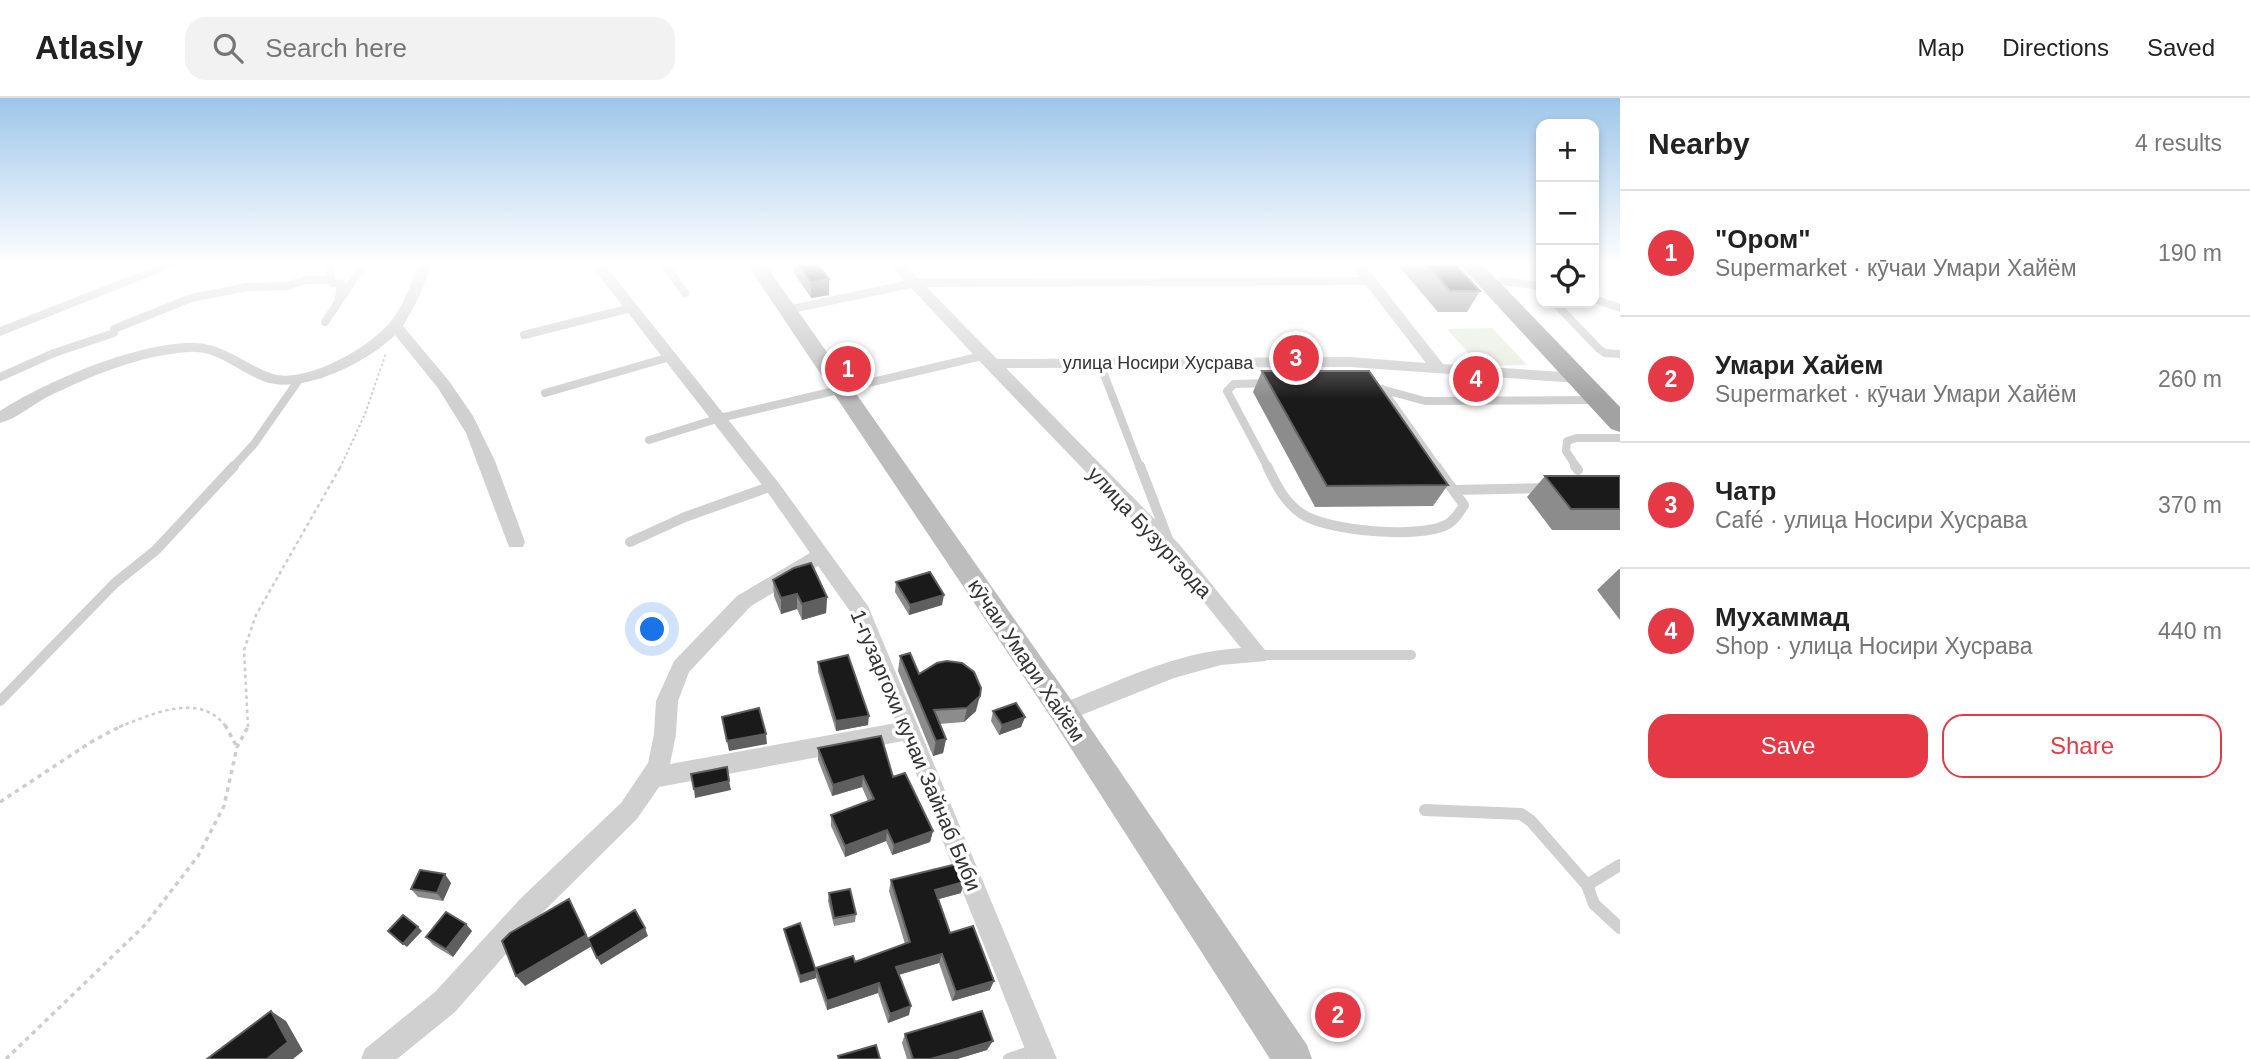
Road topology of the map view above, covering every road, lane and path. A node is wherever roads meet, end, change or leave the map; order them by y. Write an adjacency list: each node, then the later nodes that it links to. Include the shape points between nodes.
1 (59, 309): 16 (street)
2 (164, 309): 23 (lane)
3 (334, 309): 14 (lane)
4 (404, 309): 15 (street)
5 (624, 309): 17 (lane)
6 (632, 309): 19 (street, 1-гузаргохи кучаи Зайнаб Биби)
7 (792, 309): 13 (lane)
8 (939, 309): 20 (street, улица Бузургзода)
9 (1392, 309): 22 (street)
10 (1512, 309): 24 (highway)
11 (1527, 309): 31 (highway)
12 (1561, 309): 18 (lane, via 1605,353)
13 (787, 310): 29 (main road, кӯчаи Умари Хайём)
14 (325, 322)
15 (395, 326): 25 (street, via 360,352); 40 (street, via 452,395 482,448); 49 (path, via 365,414 335,477 256,615 244,650 249,725)
16 (0, 332)
17 (524, 335)
18 (1620, 354)
19 (670, 357): 30 (lane); 33 (street, 1-гузаргохи кучаи Зайнаб Биби)
20 (986, 360): 21 (street, улица Носири Хусрава); 29 (lane); 42 (street, улица Бузургзода)
21 (1100, 363): 22 (street, улица Носири Хусрава, via 1350,362); 42 (lane)
22 (1438, 368): 24 (street, улица Носири Хусрава)
23 (0, 377)
24 (1578, 378): 31 (highway)
25 (298, 380): 32 (street, via 274,380 210,349 174,348 44,392); 46 (lane, via 254,444 156,550 115,583)
26 (1284, 384): 39 (lane, via 1234,384 1227,391 1283,496 1307,517 1335,527 1416,531 1455,519 1464,505)
27 (1363, 385): 28 (lane)
28 (1382, 389): 31 (lane, via 1425,401); 39 (lane)
29 (842, 391): 33 (lane); 47 (main road, кӯчаи Умари Хайём)
30 (545, 393)
31 (1614, 407)
32 (0, 418)
33 (720, 418): 35 (lane); 37 (street, 1-гузаргохи кучаи Зайнаб Биби)
34 (1620, 438): 36 (lane, via 1567,441 1566,451)
35 (649, 440)
36 (1578, 470)
37 (772, 486): 41 (lane); 43 (street, 1-гузаргохи кучаи Зайнаб Биби)
38 (1553, 488): 39 (lane)
39 (1453, 490)
40 (516, 542)
41 (630, 542)
42 (1172, 549): 44 (street, улица Бузургзода)
43 (823, 554): 48 (street, 1-гузаргохи кучаи Зайнаб Биби, via 860,611); 50 (street, via 744,601 681,667 667,701 665,734)
44 (1259, 655): 45 (lane); 47 (street, via 1221,657 1171,670)
45 (1411, 655)
46 (0, 701)
47 (1064, 713): 60 (main road, кӯчаи Умари Хайём)
48 (909, 730): 50 (street); 56 (street, 1-гузаргохи кучаи Зайнаб Биби)
49 (237, 747): 51 (path, via 211,711 196,706 155,714 106,734); 57 (path, via 224,806 198,856 145,925)
50 (652, 778): 58 (street, via 629,811 530,906 445,1002)
51 (0, 802)
52 (1425, 810): 54 (lane, via 1521,814)
53 (1620, 866): 54 (lane)
54 (1587, 885): 55 (lane, via 1594,905)
55 (1620, 928)
56 (1041, 1054): 59 (lane)
57 (6, 1059)
58 (375, 1059)
59 (1009, 1059)
60 (1293, 1059)

